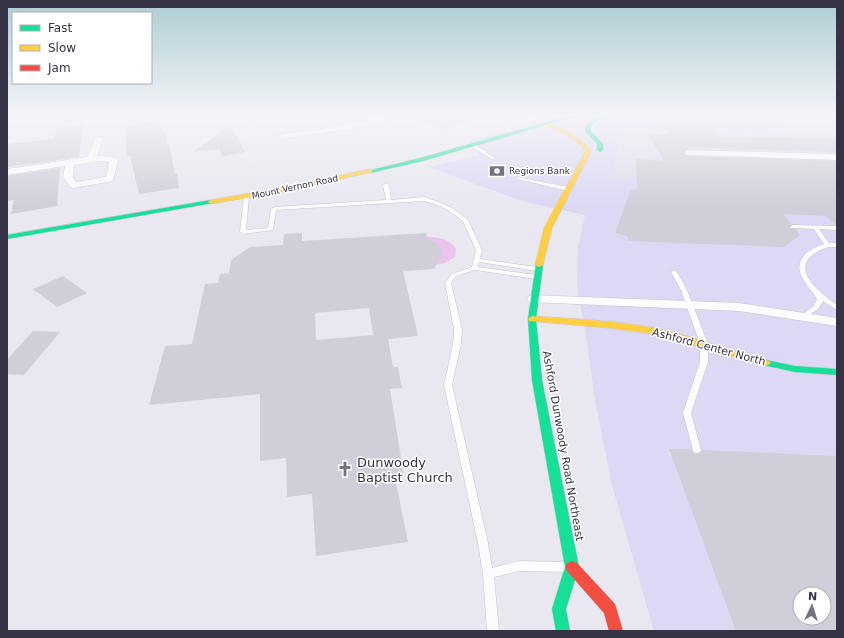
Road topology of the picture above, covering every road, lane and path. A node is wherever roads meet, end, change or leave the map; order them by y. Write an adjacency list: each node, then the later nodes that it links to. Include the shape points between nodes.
1 (97, 145): 10 (street)
2 (478, 145): 5 (main road, Mount Vernon Road)
3 (584, 145): 7 (main road, via 588,152)
4 (600, 145): 7 (main road, via 596,152)
5 (474, 146): 9 (lane); 16 (main road, Mount Vernon Road)
6 (689, 153): 8 (street)
7 (586, 157): 15 (main road, Ashford Dunwoody Road Northeast)
8 (837, 157)
9 (493, 158)
10 (91, 159): 11 (street); 11 (street, via 114,160 110,179 73,186 68,177)
11 (70, 163): 12 (street)
12 (7, 172)
13 (518, 178): 15 (lane)
14 (386, 185): 17 (lane)
15 (568, 189): 27 (main road, Ashford Dunwoody Road Northeast, via 548,228)
16 (246, 197): 17 (lane, via 243,232 271,229 274,209); 21 (main road, Mount Vernon Road)
17 (389, 201): 24 (lane, via 424,199 450,209 465,220 479,250)
18 (793, 227): 19 (lane)
19 (815, 227): 20 (lane); 22 (lane)
20 (837, 228)
21 (7, 237)
22 (827, 244): 23 (lane); 28 (lane, via 803,258 801,264 807,282)
23 (837, 245)
24 (477, 260): 25 (lane); 27 (lane)
25 (474, 268): 27 (lane); 39 (lane, via 454,275 448,282 458,329 448,385)
26 (674, 272): 30 (lane)
27 (537, 273): 29 (main road, Ashford Dunwoody Road Northeast)
28 (818, 294): 31 (lane); 32 (lane, via 820,300 816,308)
29 (533, 299): 30 (street); 33 (main road, Ashford Dunwoody Road Northeast)
30 (689, 305): 32 (street, via 740,307); 35 (lane)
31 (837, 308)
32 (802, 317): 34 (street)
33 (532, 319): 35 (main road, Ashford Center North, via 643,330); 38 (main road, Ashford Dunwoody Road Northeast, via 537,380)
34 (837, 322)
35 (704, 344): 36 (main road, Ashford Center North, via 774,364 811,371); 37 (lane, via 704,362 687,413)
36 (837, 372)
37 (697, 450)
38 (572, 566): 39 (lane, via 520,566); 41 (main road, Ashford Dunwoody Road Northeast, via 559,609); 42 (main road, via 610,609)
39 (488, 574): 40 (lane)
40 (493, 631)
41 (563, 631)
42 (616, 631)

